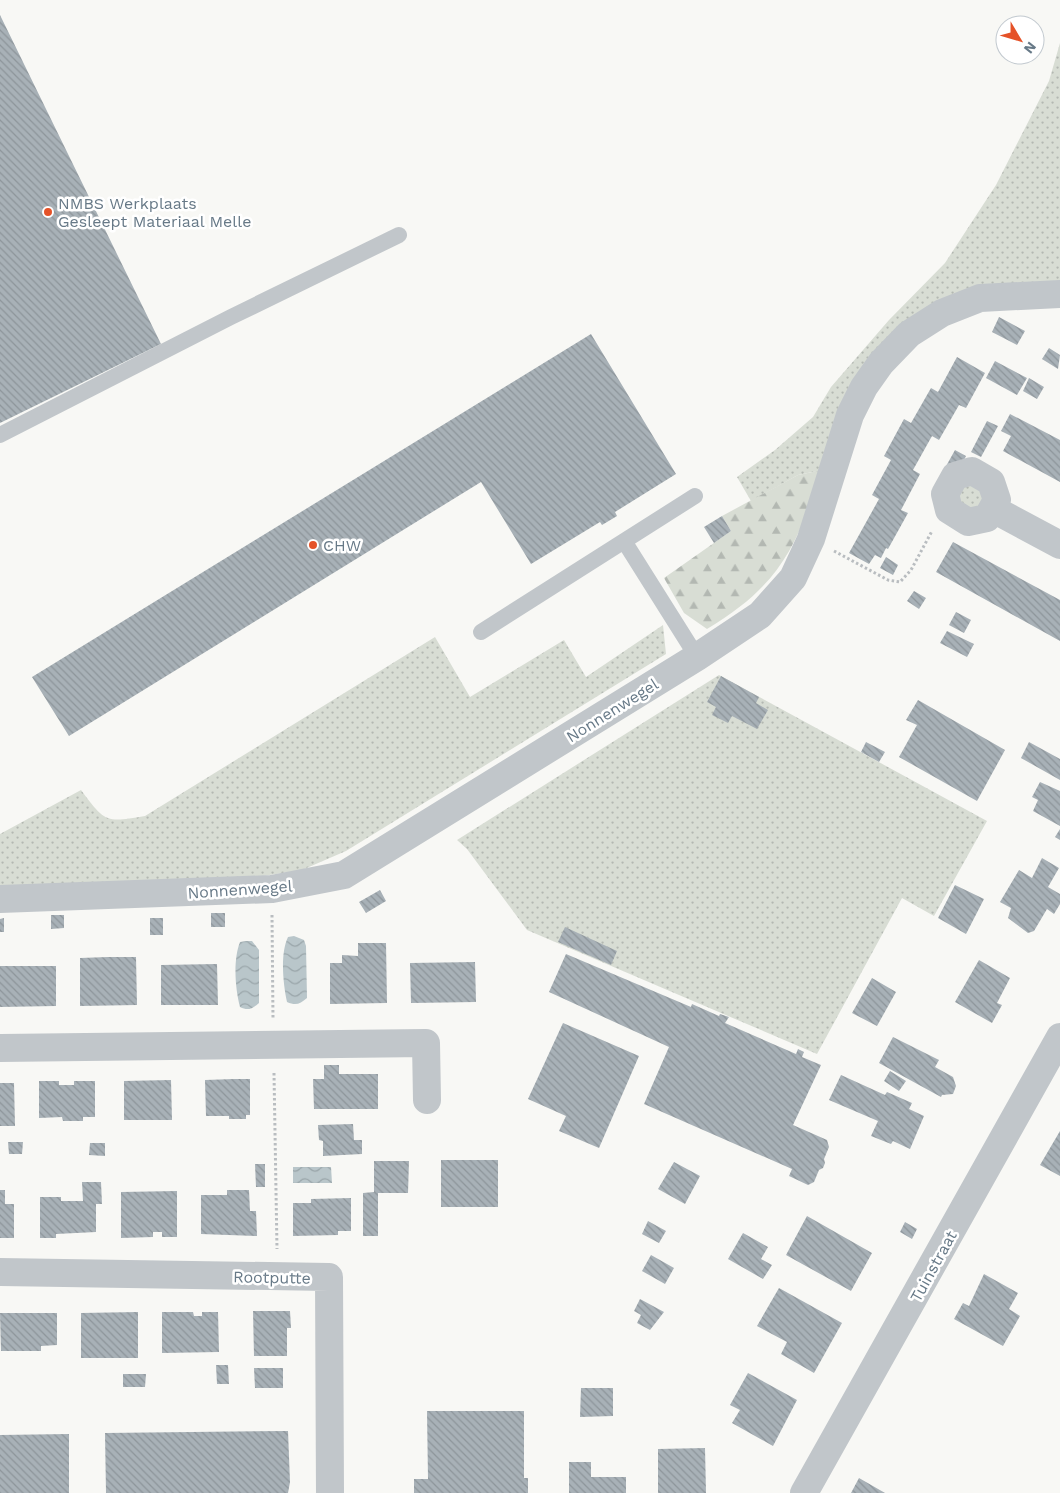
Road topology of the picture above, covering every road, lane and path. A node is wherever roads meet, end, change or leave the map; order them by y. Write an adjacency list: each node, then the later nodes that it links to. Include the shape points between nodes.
1 (399, 234): 3 (lane)
2 (1060, 294): 7 (street, Nonnenwegel, via 980,298 942,313 910,334 881,363 850,415)
3 (0, 435)
4 (695, 496): 8 (lane)
5 (993, 509): 6 (street, via 987,518 968,522); 6 (street, via 997,500 991,482 972,470 955,476 945,494); 9 (street)
6 (949, 510): 7 (path, via 941,516 911,570 900,582 888,580)
7 (811, 539): 11 (street, Nonnenwegel, via 793,578 760,615)
8 (624, 541): 10 (lane); 11 (lane)
9 (1060, 545)
10 (482, 632)
11 (697, 657): 12 (street, Nonnenwegel, via 344,875)
12 (272, 890): 13 (street, Nonnenwegel); 15 (path)
13 (0, 900)
14 (1060, 1037): 21 (street, Tuinstraat)
15 (273, 1046): 16 (street); 17 (street, via 426,1044); 19 (path)
16 (0, 1048)
17 (428, 1100)
18 (0, 1272): 19 (street, Rootputte)
19 (278, 1277): 20 (street, Rootputte, via 329,1278)
20 (330, 1493)
21 (804, 1493)

